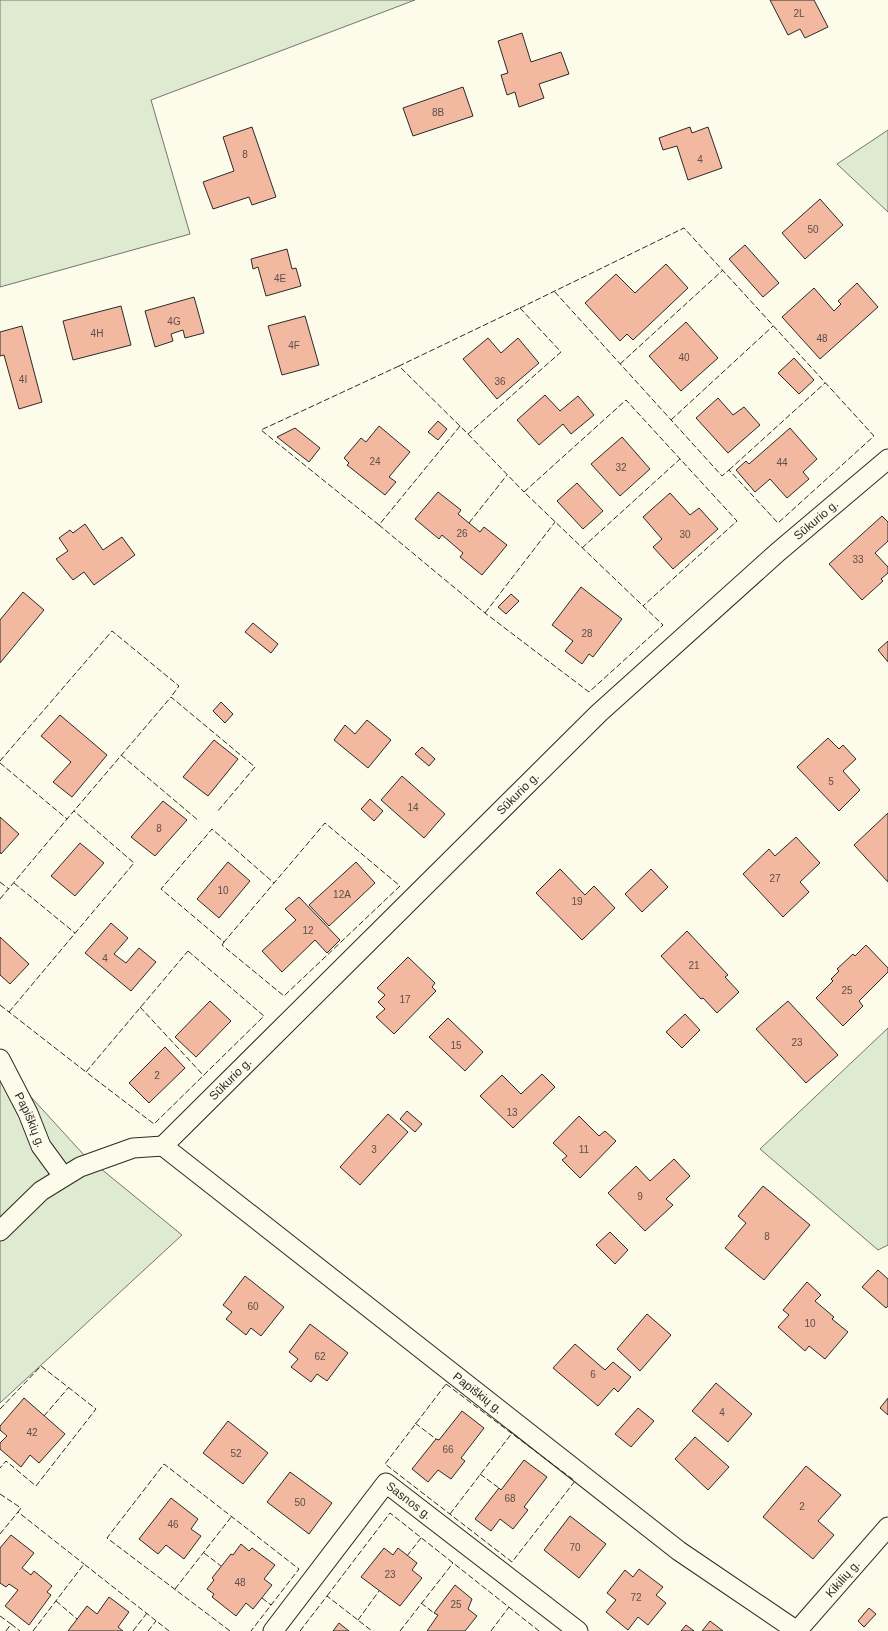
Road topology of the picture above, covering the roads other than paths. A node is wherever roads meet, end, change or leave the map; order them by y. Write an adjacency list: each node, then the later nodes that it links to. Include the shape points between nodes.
1 (888, 459): 3 (street, Sūkurio g., via 778,552 599,713)
2 (0, 1059): 4 (street, Papiškių g., via 41,1146)
3 (163, 1146): 4 (street, via 132,1148); 9 (street, Papiškių g., via 679,1551)
4 (63, 1176): 5 (street, via 41,1191)
5 (0, 1231)
6 (888, 1527): 9 (street, Kikilių g.)
7 (273, 1631): 8 (street, Sasnos g., via 386,1484)
8 (578, 1631)
9 (797, 1631)

